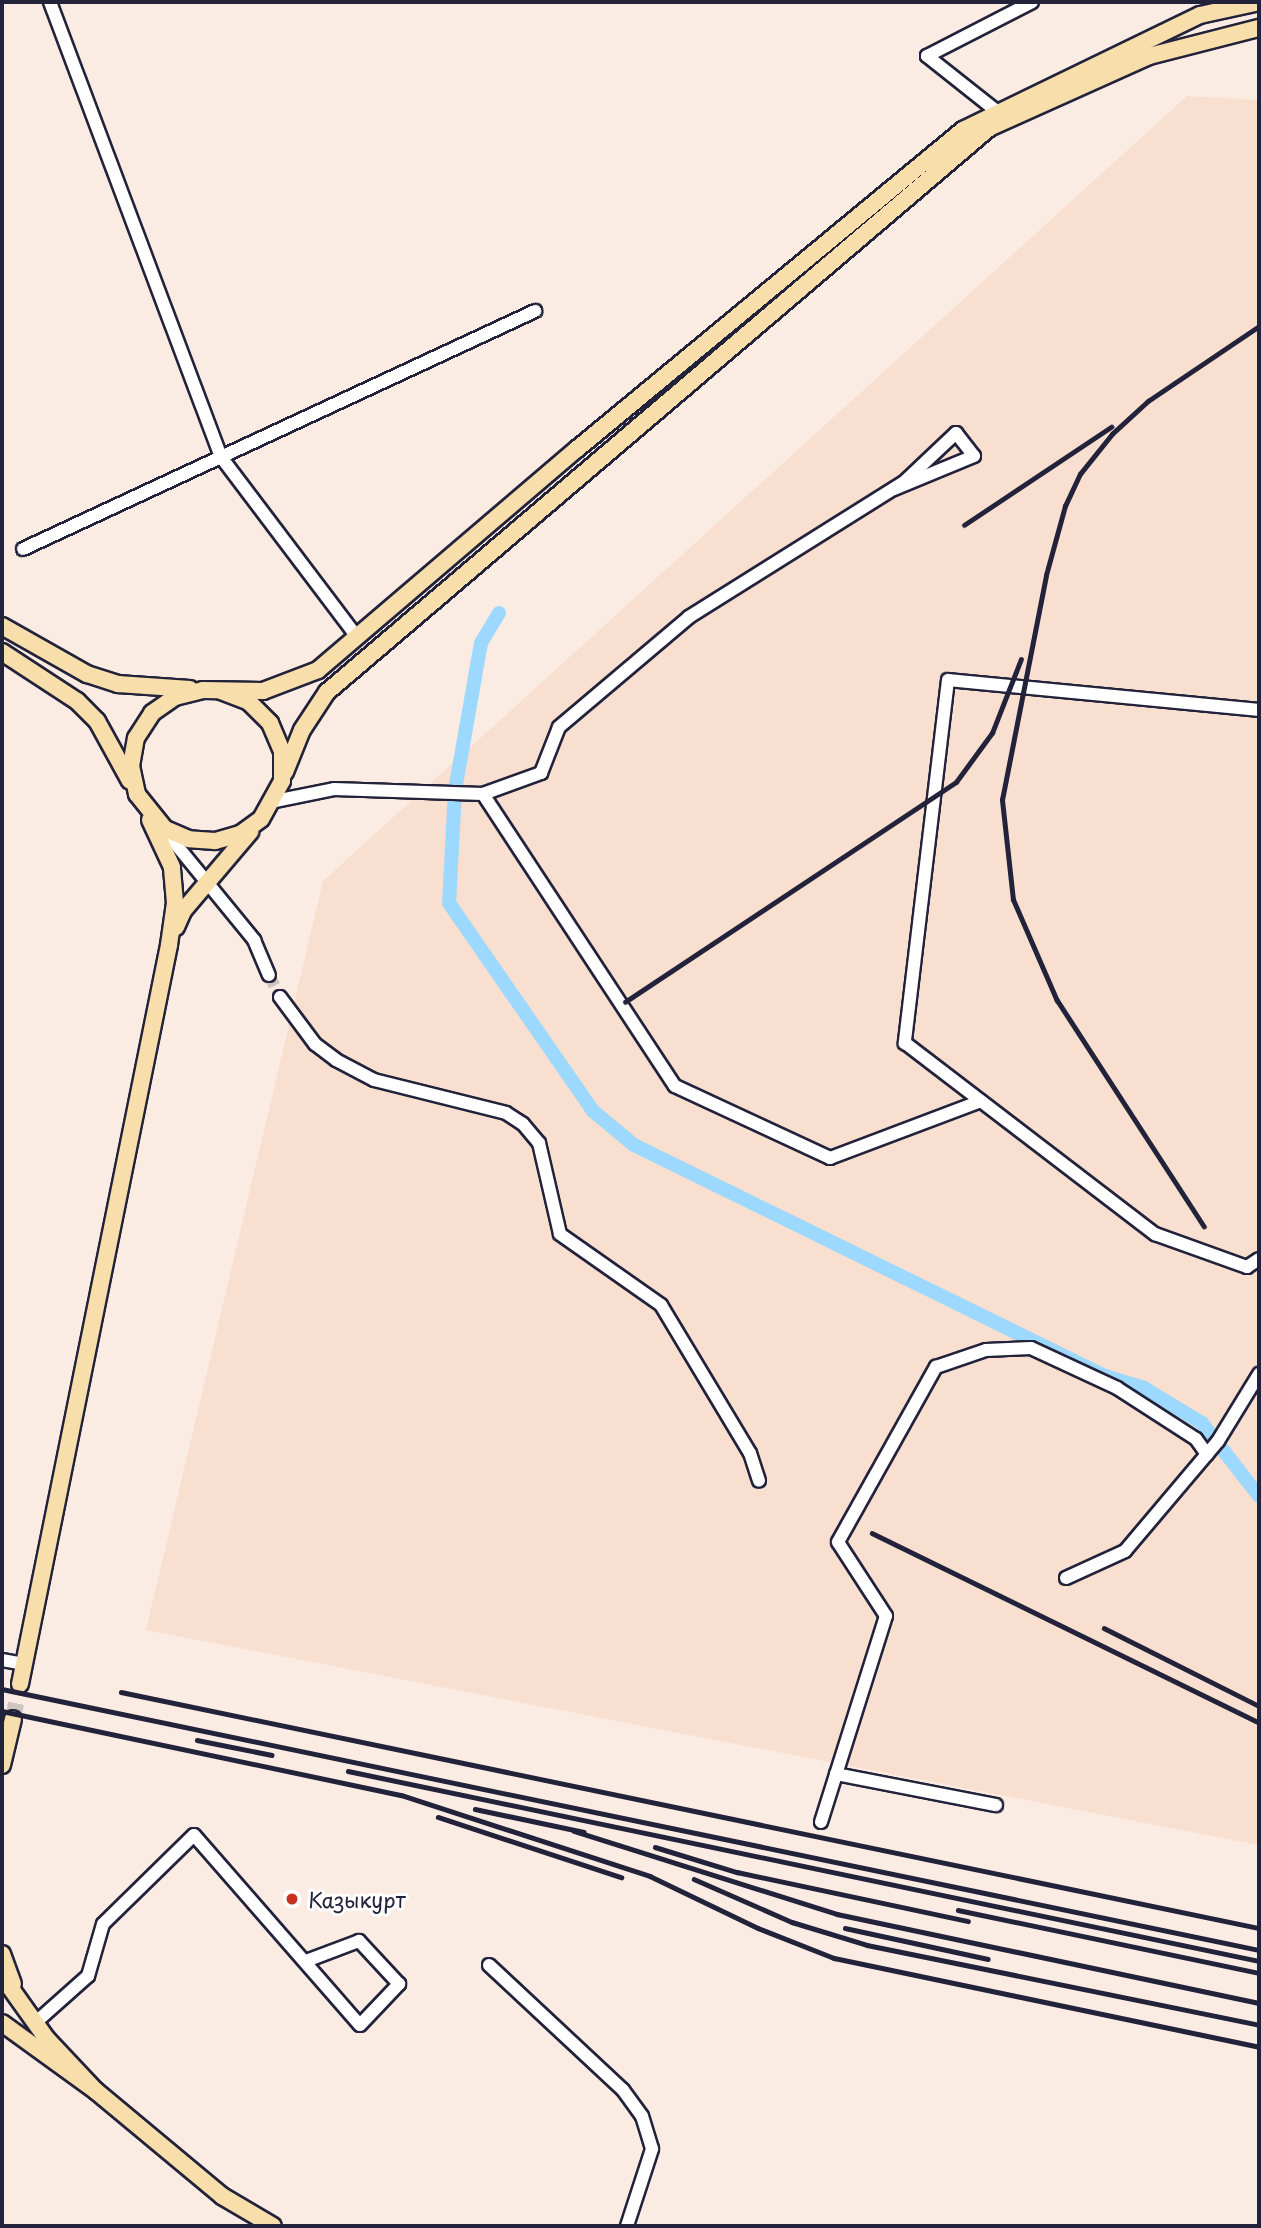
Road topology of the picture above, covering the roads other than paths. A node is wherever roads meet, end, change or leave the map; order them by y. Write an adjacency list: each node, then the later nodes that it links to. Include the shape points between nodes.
1 (50, 2): 7 (street)
2 (1032, 2): 5 (street, via 927,56)
3 (1259, 2): 5 (main road, via 1200,15)
4 (1259, 27): 18 (main road, via 1149,56 989,128 327,692 302,730)
5 (999, 113): 11 (main road, via 963,130)
6 (535, 311): 7 (street)
7 (221, 457): 9 (street); 11 (street)
8 (894, 489): 8 (street, via 956,433 974,456 928,475); 20 (street, via 688,617 559,727 541,773)
9 (23, 549)
10 (2, 626): 13 (main road)
11 (357, 637): 16 (main road, via 318,670 293,683 263,691)
12 (2, 652): 14 (main road)
13 (44, 653): 14 (main road); 15 (main road, via 118,684)
14 (32, 672): 19 (main road, via 77,701 97,721)
15 (203, 690): 16 (main road); 19 (main road, via 175,697 136,738 131,766)
16 (221, 691): 18 (main road, via 249,702 270,723 282,751)
17 (1259, 710): 28 (street, via 948,680 905,1043)
18 (282, 781): 21 (main road)
19 (137, 794): 22 (main road)
20 (482, 794): 21 (street, via 334,789); 28 (street, via 675,1086 830,1158)
21 (275, 801): 23 (main road)
22 (152, 817): 23 (main road, via 189,839 215,841 240,834); 24 (street, via 172,845); 25 (main road, via 172,867)
23 (261, 819): 24 (main road)
24 (209, 881): 25 (main road, via 183,911); 26 (street, via 254,940)
25 (169, 945): 35 (main road)
26 (270, 975)
27 (280, 997): 32 (street, via 315,1044 374,1080 506,1113 523,1124 539,1143 560,1234 661,1305 750,1453)
28 (981, 1101): 29 (street, via 1155,1234 1247,1267)
29 (1259, 1259)
30 (1259, 1374): 31 (street)
31 (1207, 1454): 33 (street, via 1125,1551); 39 (street, via 1196,1439 1117,1388 1031,1348 986,1350 936,1367 838,1542 886,1616)
32 (759, 1481)
33 (1066, 1578)
34 (2, 1660): 35 (street)
35 (24, 1664): 36 (main road)
36 (20, 1684)
37 (13, 1719): 38 (main road)
38 (2, 1765)
39 (836, 1774): 40 (street); 41 (street)
40 (996, 1805)
41 (821, 1822)
42 (2, 1954): 46 (main road)
43 (306, 1961): 43 (street, via 360,2025 399,1983 359,1941); 48 (street, via 194,1835 103,1924 88,1976)
44 (489, 1965): 53 (street, via 623,2090 642,2116 652,2149)
45 (2, 1976): 46 (main road)
46 (18, 2000): 48 (main road)
47 (2, 2023): 49 (main road)
48 (35, 2023): 51 (main road)
49 (21, 2035): 50 (main road); 51 (main road)
50 (2, 2037)
51 (96, 2091): 52 (main road, via 222,2196)
52 (273, 2226)
53 (627, 2226)

